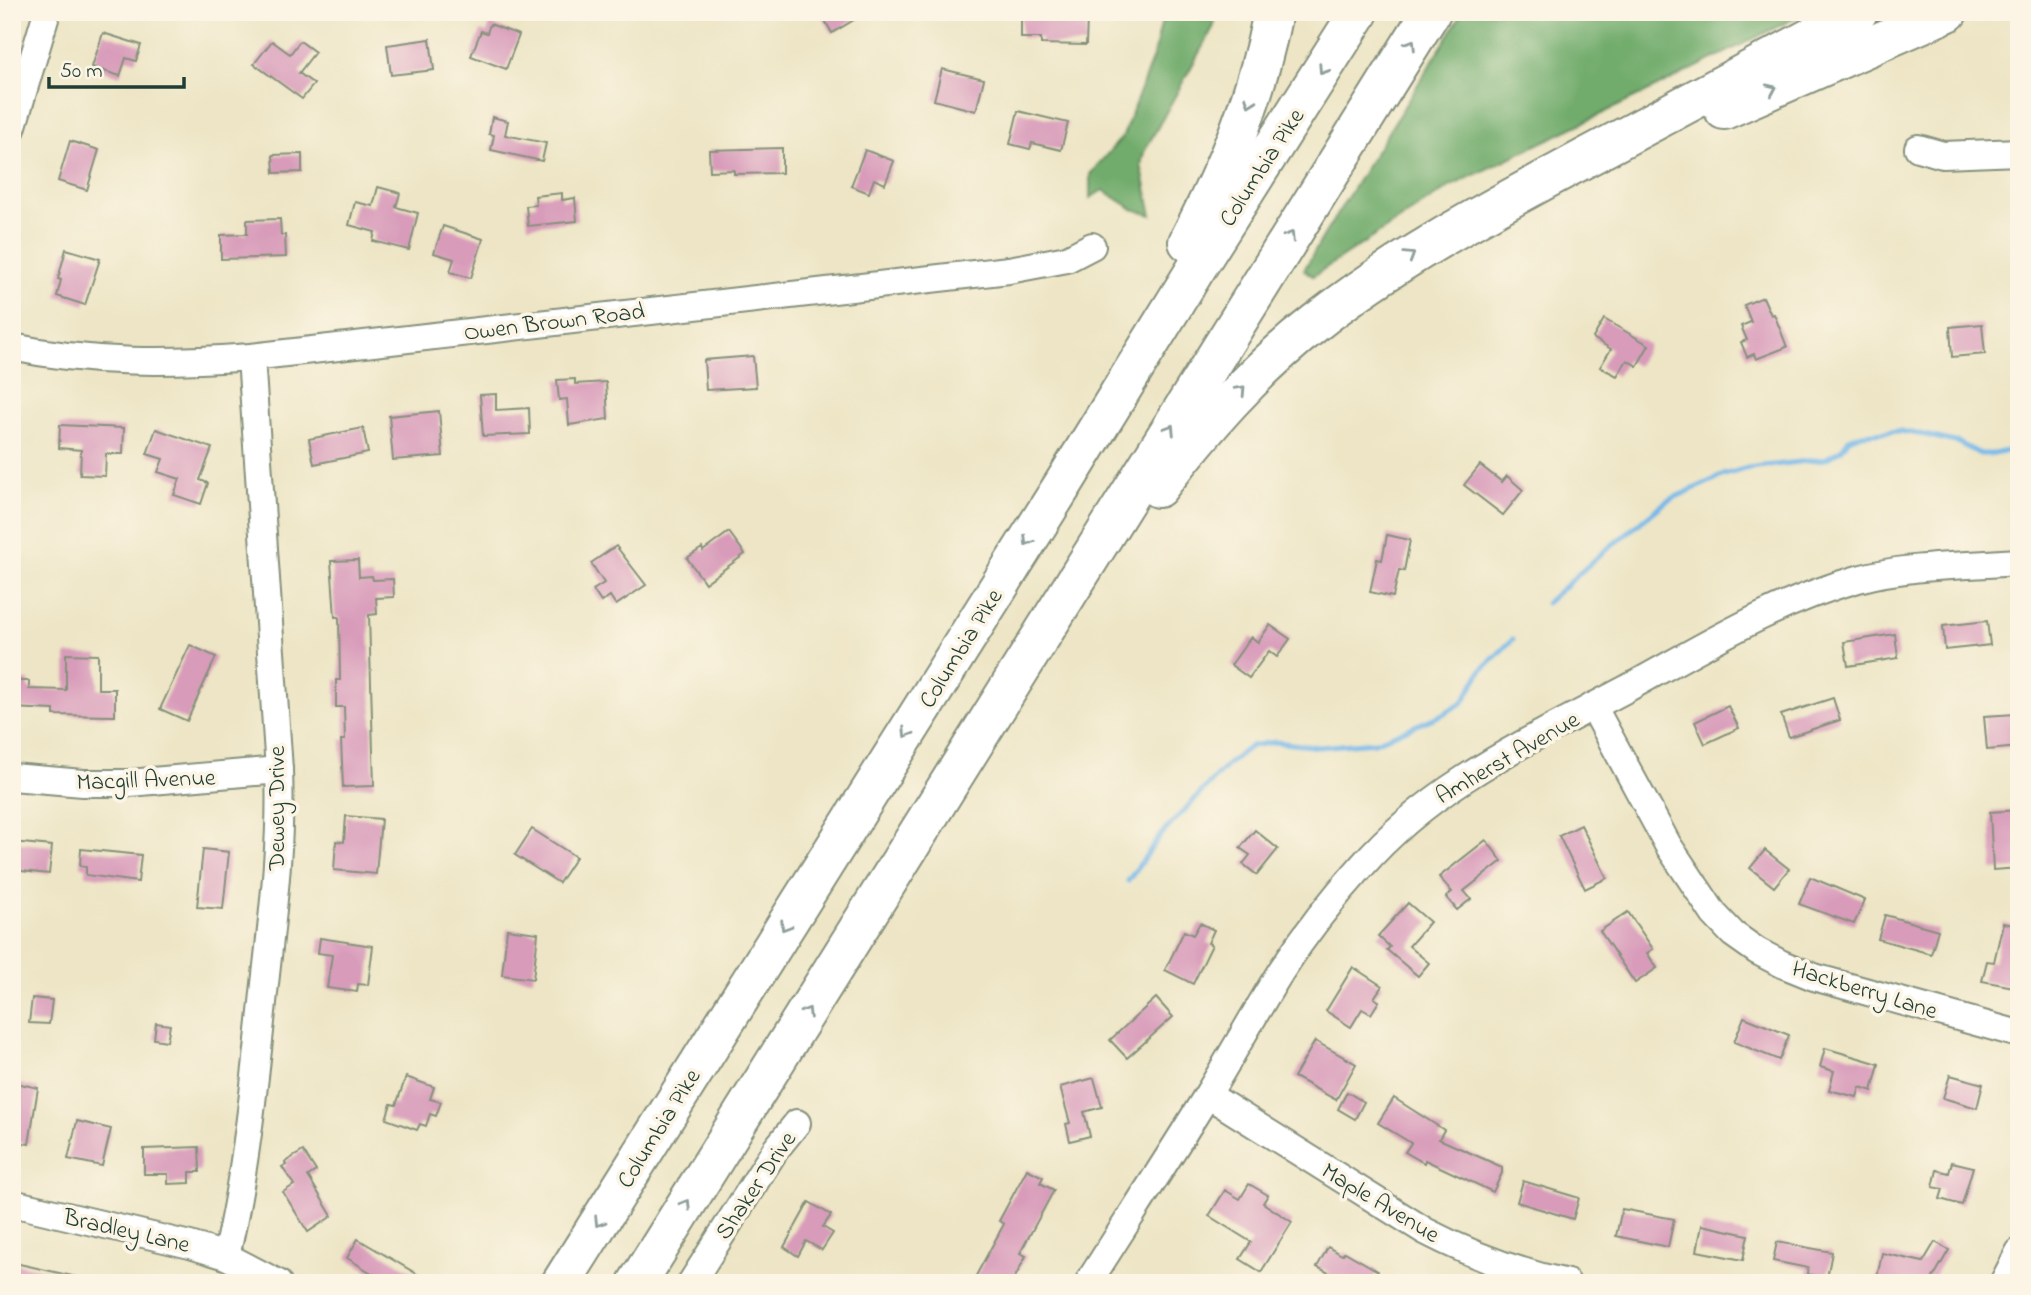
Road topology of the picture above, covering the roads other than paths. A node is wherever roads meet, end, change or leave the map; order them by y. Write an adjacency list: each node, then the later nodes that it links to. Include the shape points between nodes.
1 (47, 12): 7 (street)
2 (1272, 12): 14 (highway, one-way to 14, via 1255,89 1234,145)
3 (1359, 12): 14 (highway, Columbia Pike, one-way to 14)
4 (1431, 12): 19 (highway, one-way to 4)
5 (1858, 12): 10 (highway)
6 (1948, 12): 10 (highway, one-way to 6)
7 (12, 129)
8 (1918, 148): 9 (street, via 1943,155)
9 (2019, 152)
10 (1462, 224): 19 (highway, one-way to 10, via 1158,488 1204,430 1253,377 1314,324)
11 (1093, 246): 13 (street, Owen Brown Road, via 1028,267)
12 (12, 347): 13 (street, Owen Brown Road, via 119,361)
13 (251, 357): 17 (street, Dewey Drive)
14 (1064, 483): 27 (highway, Columbia Pike, one-way to 27)
15 (2019, 562): 16 (street, Amherst Avenue, via 1901,572 1814,592 1766,612)
16 (1593, 706): 20 (street, Hackberry Lane, via 1668,845 1714,914 1733,934 1782,964 1814,977); 21 (street, Amherst Avenue, via 1457,782 1386,839 1282,970)
17 (279, 770): 18 (street, Macgill Avenue, via 129,783); 25 (street, Dewey Drive, via 280,832 260,1034)
18 (12, 777)
19 (927, 821): 28 (highway, one-way to 19)
20 (2019, 1034)
21 (1208, 1095): 30 (street, Amherst Avenue); 31 (street, Maple Avenue, via 1425,1231 1501,1265)
22 (797, 1123): 29 (street, Shaker Drive)
23 (12, 1203): 25 (street, Bradley Lane)
24 (2019, 1252): 32 (street)
25 (226, 1256): 26 (street, Bradley Lane)
26 (278, 1283)
27 (561, 1283)
28 (637, 1283)
29 (691, 1283)
30 (1088, 1283)
31 (1567, 1283)
32 (2003, 1283)

